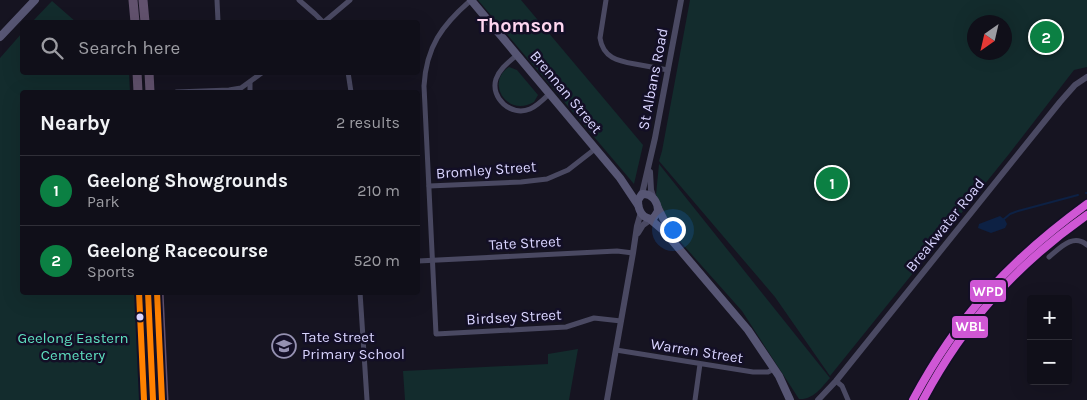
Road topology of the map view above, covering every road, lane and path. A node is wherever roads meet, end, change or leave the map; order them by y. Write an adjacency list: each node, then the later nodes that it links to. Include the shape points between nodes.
1 (35, 0): 15 (main road)
2 (134, 0): 10 (highway)
3 (143, 0): 11 (highway)
4 (217, 0): 12 (street)
5 (299, 0): 13 (street)
6 (350, 0): 14 (street)
7 (471, 0): 16 (main road, Brennan Street); 33 (street, via 438,35 424,71)
8 (606, 0): 17 (street, via 600,38 607,54 616,60)
9 (681, 0): 17 (street, St Albans Road)
10 (134, 20)
11 (145, 20)
12 (218, 20)
13 (321, 20)
14 (325, 20)
15 (0, 37)
16 (517, 55): 29 (main road, Brennan Street); 29 (street, via 503,67 495,81 503,104 524,111)
17 (668, 70): 31 (street, St Albans Road)
18 (137, 75): 24 (highway)
19 (149, 75): 25 (highway)
20 (259, 75): 23 (street)
21 (348, 75): 28 (street)
22 (1087, 77): 52 (street, Breakwater Road, via 1060,102)
23 (250, 83): 26 (street); 27 (street)
24 (138, 90)
25 (150, 90)
26 (229, 90)
27 (250, 90)
28 (351, 90)
29 (549, 94): 30 (main road, Brennan Street)
30 (595, 149): 32 (main road, Brennan Street); 33 (street, Bromley Street, via 568,170 547,179)
31 (650, 163): 34 (street, St Albans Road); 35 (street, St Albans Road, via 651,188)
32 (620, 178): 34 (main road, Brennan Street); 36 (main road, Brennan Street)
33 (429, 186): 43 (street)
34 (642, 194): 35 (main road, Brennan Street, via 649,195); 36 (main road, via 638,199)
35 (656, 203): 37 (main road, via 658,213); 40 (main road)
36 (640, 208): 37 (main road, Brennan Street); 38 (street)
37 (651, 220): 38 (street, via 642,226); 40 (main road)
38 (635, 240): 41 (street)
39 (1087, 245): 42 (street, via 1080,240 1071,240)
40 (682, 252): 51 (main road, via 748,330)
41 (633, 253): 43 (street, Tate Street, via 617,251); 48 (street)
42 (1049, 257)
43 (432, 260): 44 (street, Tate Street); 48 (street, Birdsey Street, via 436,334 566,327 594,318)
44 (420, 261)
45 (148, 295): 55 (highway)
46 (159, 295): 56 (highway)
47 (360, 295): 57 (street)
48 (621, 321): 49 (street)
49 (616, 350): 50 (street, Warren Street); 58 (street)
50 (700, 364): 51 (street, Warren Street, via 756,372); 59 (street)
51 (774, 369): 53 (main road)
52 (836, 381): 54 (street, Breakwater Road); 64 (street)
53 (786, 389): 60 (main road); 61 (main road)
54 (827, 392): 62 (street, Breakwater Road); 63 (street, Breakwater Road)
55 (153, 400)
56 (164, 400)
57 (367, 400)
58 (607, 400)
59 (695, 400)
60 (790, 400)
61 (794, 400)
62 (818, 400)
63 (823, 400)
64 (848, 400)

